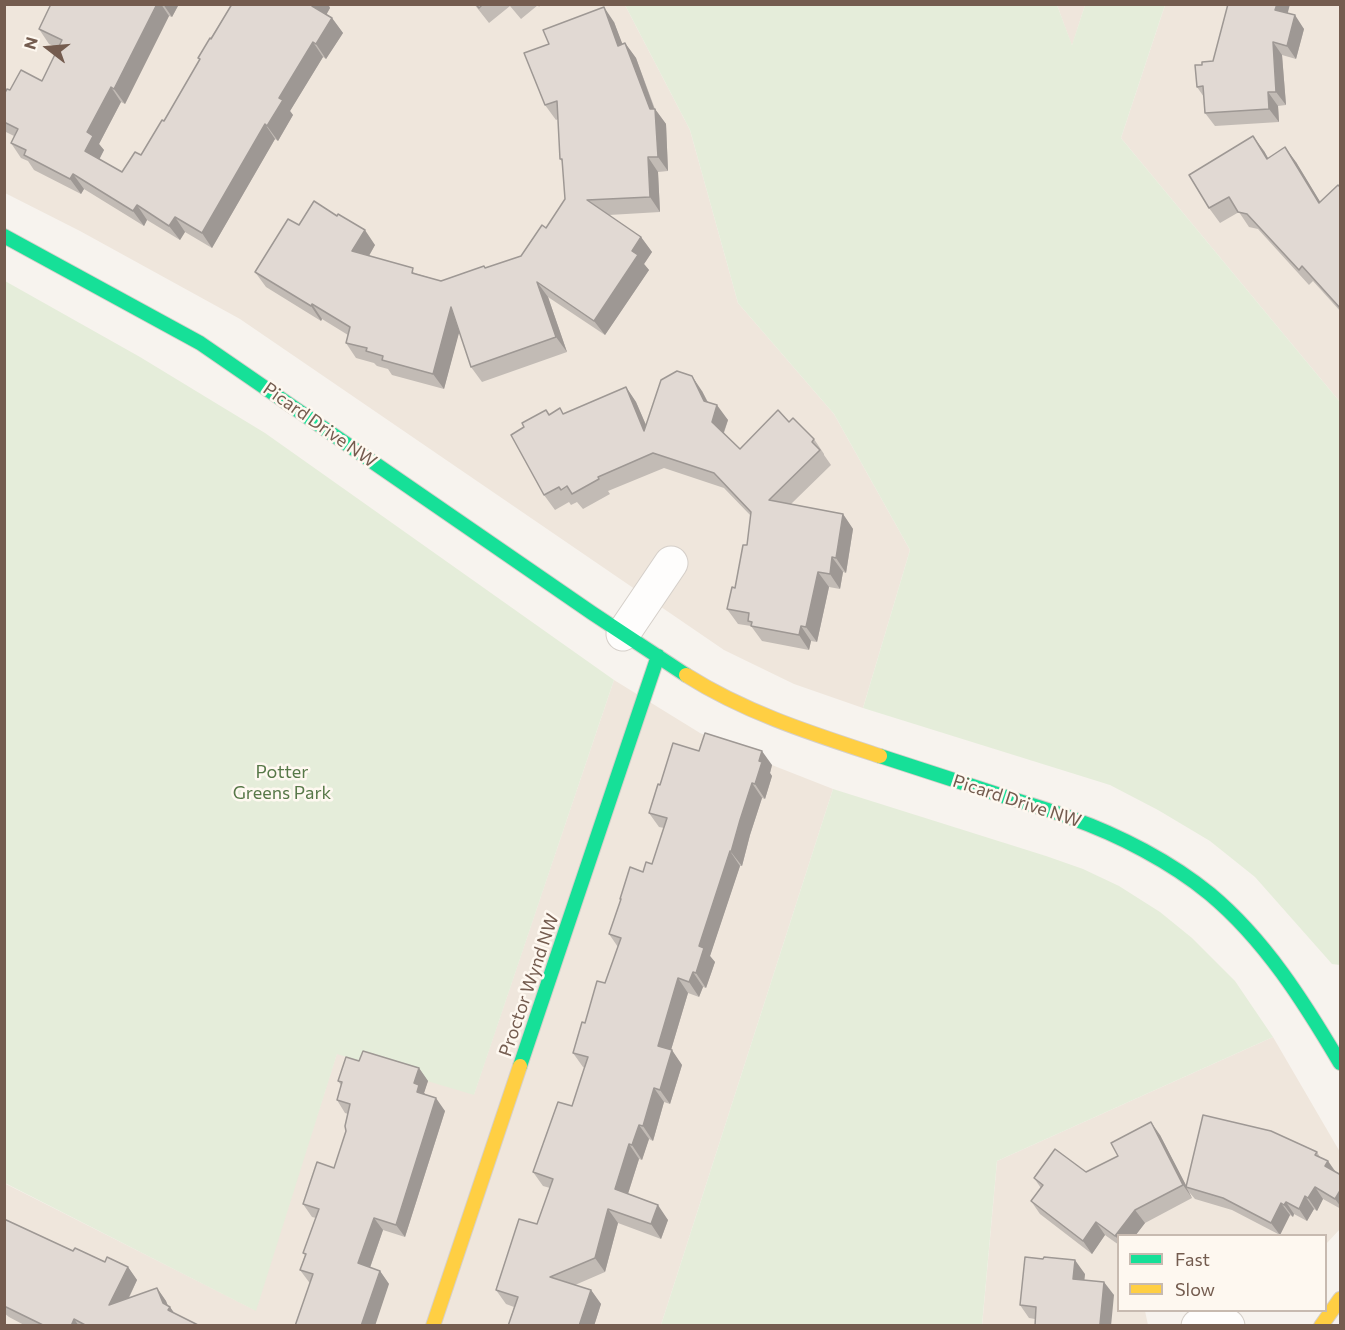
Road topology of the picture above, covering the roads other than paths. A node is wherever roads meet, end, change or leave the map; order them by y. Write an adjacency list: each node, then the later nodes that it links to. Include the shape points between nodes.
1 (4, 236): 3 (street, Picard Drive NW, via 200,343)
2 (671, 563): 3 (street)
3 (623, 634): 4 (street, Picard Drive NW)
4 (658, 656): 5 (street, Picard Drive NW, via 704,686 768,718 1072,818 1150,854 1186,876 1244,926 1293,986); 7 (street, Proctor Wynd NW)
5 (1341, 1063)
6 (1341, 1299): 10 (street)
7 (433, 1326)
8 (1198, 1326): 9 (street, via 1220,1322)
9 (1228, 1326)
10 (1321, 1326)

